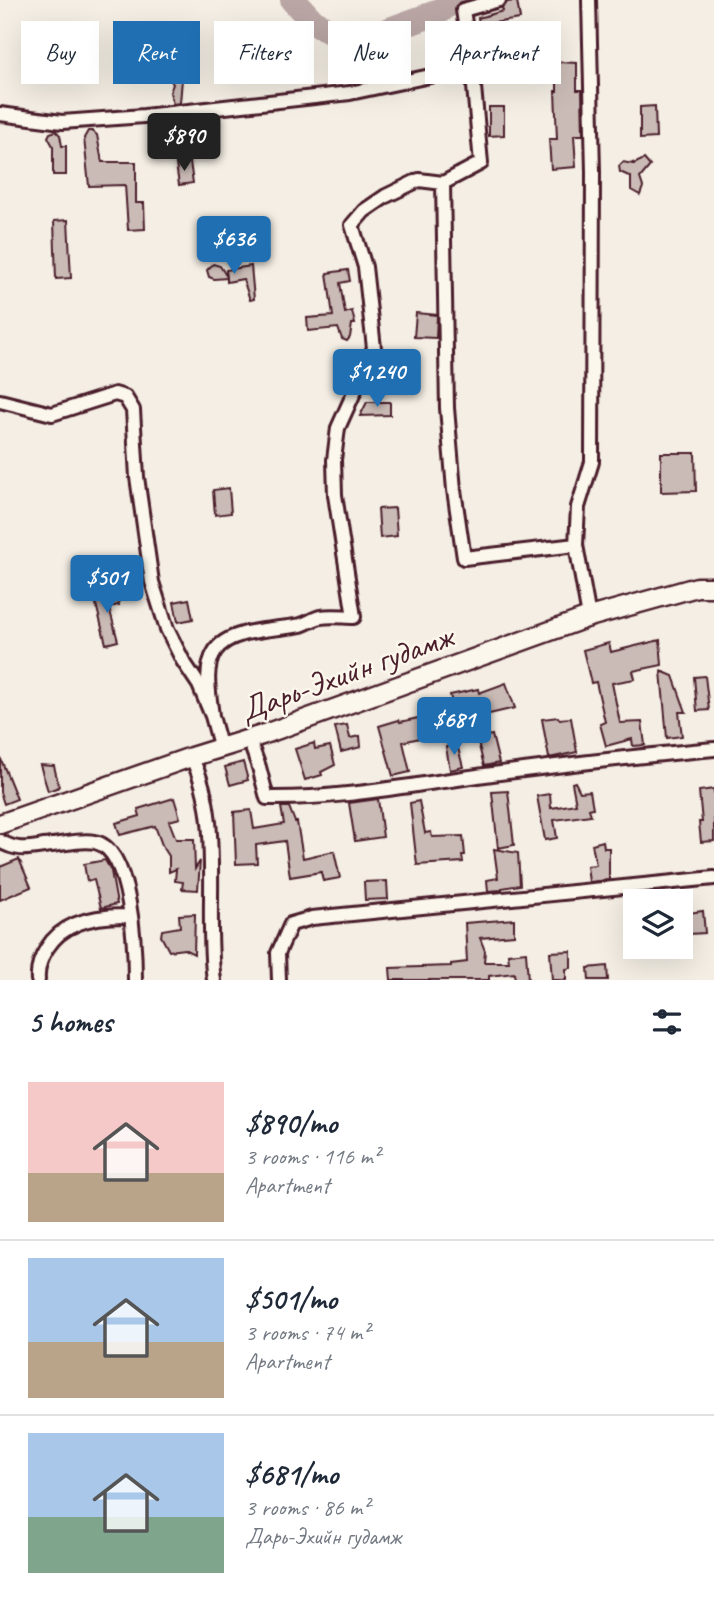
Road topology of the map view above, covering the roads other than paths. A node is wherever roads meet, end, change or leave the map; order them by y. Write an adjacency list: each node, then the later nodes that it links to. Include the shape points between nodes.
1 (499, 0): 3 (street, via 463,10)
2 (589, 0): 9 (street, via 592,462 579,507)
3 (465, 21)
4 (425, 77): 6 (street, via 350,93 144,116 62,122)
5 (474, 84): 7 (street, via 481,163)
6 (0, 114)
7 (443, 183): 9 (street, via 447,408 464,558); 12 (street, via 419,180 386,196 352,225 365,267 374,348 338,428 334,460 354,617 321,617 226,642 215,651 210,664)
8 (0, 401): 12 (street, via 51,414 115,394 125,397 133,410 152,582 167,629)
9 (576, 545): 11 (street)
10 (714, 587): 11 (main road, Дарь-Эхийн гудамж, via 697,587)
11 (589, 617): 13 (main road, Дарь-Эхийн гудамж)
12 (212, 716): 14 (street)
13 (249, 740): 14 (main road, Дарь-Эхийн гудамж); 15 (street, via 267,798 307,799)
14 (220, 749): 16 (main road, Дарь-Эхийн гудамж)
15 (714, 749)
16 (191, 757): 17 (main road, Дарь-Эхийн гудамж); 23 (street, via 209,814)
17 (0, 824)
18 (0, 841): 20 (street, via 28,850 96,842 111,852 120,871)
19 (714, 878): 24 (street, via 312,918 291,924 278,953)
20 (131, 916): 21 (street, via 72,924 55,935 37,969); 22 (street)
21 (38, 980)
22 (135, 980)
23 (214, 980)
24 (279, 980)

